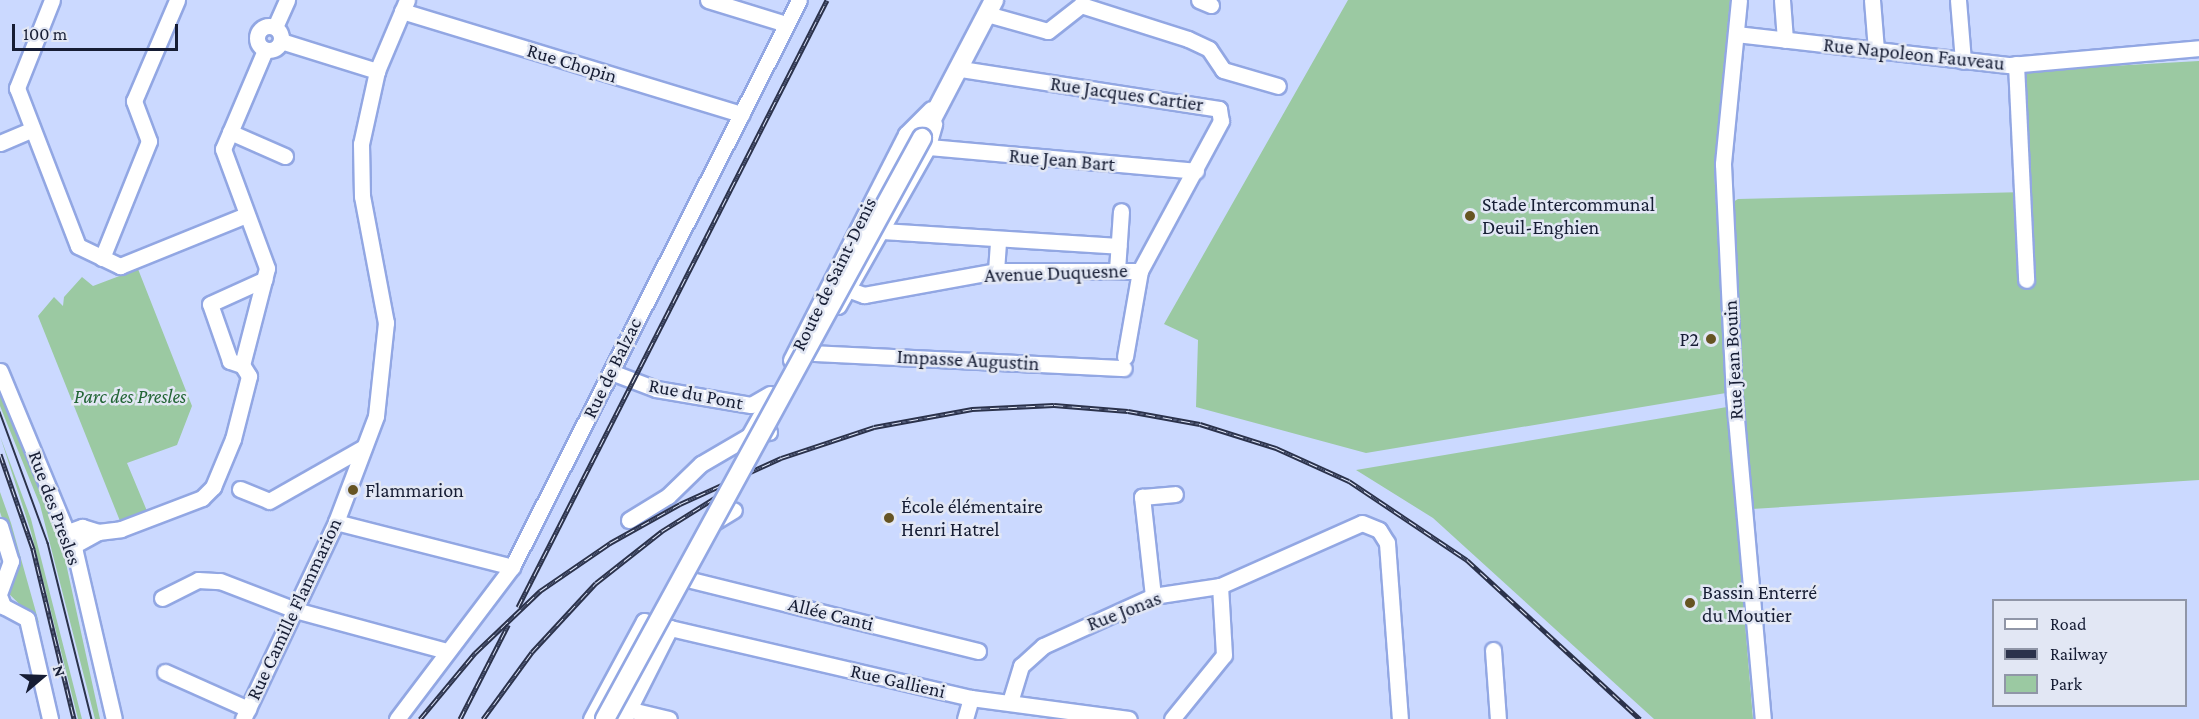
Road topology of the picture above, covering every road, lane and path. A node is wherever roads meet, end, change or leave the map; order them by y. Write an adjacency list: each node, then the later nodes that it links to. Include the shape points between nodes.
1 (52, 0): 27 (street, via 17,88)
2 (177, 0): 38 (street, via 134,101 150,141)
3 (287, 0): 13 (street)
4 (708, 0): 12 (street)
5 (799, 0): 12 (street, Rue de Balzac)
6 (1739, 0): 14 (street, Rue Jean Bouin)
7 (1782, 0): 16 (street)
8 (1872, 0): 19 (street)
9 (1958, 0): 20 (street)
10 (404, 6): 23 (street, Rue Camille Flammarion); 26 (street, Rue Chopin)
11 (990, 7): 15 (main road, Route de Saint-Denis); 24 (street, via 1048,31 1081,5 1188,39 1209,49 1223,70)
12 (786, 24): 26 (street, Rue de Balzac)
13 (278, 34): 18 (street); 18 (street, via 258,33); 23 (street)
14 (1736, 34): 16 (street, Rue Napoleon Fauveau); 88 (street, Rue Jean Bouin, via 1724,164 1734,396)
15 (972, 39): 22 (main road, Route de Saint-Denis); 25 (main road, Route de Saint-Denis)
16 (1785, 40): 19 (street, Rue Napoleon Fauveau)
17 (2199, 48): 21 (street, Rue Napoleon Fauveau)
18 (265, 50): 28 (street)
19 (1876, 50): 20 (street, Rue Napoleon Fauveau)
20 (1964, 61): 21 (street, Rue Napoleon Fauveau)
21 (2016, 64): 43 (street)
22 (961, 69): 25 (main road, Route de Saint-Denis); 32 (street, Rue Jacques Cartier, via 1215,107 1221,121)
23 (378, 71): 52 (street, Rue Camille Flammarion, via 360,170 365,216 384,295 386,350 376,416)
24 (1278, 86)
25 (934, 111): 29 (main road, Route de Saint-Denis); 50 (street, Route de Saint-Denis, via 906,134)
26 (742, 114): 49 (street, Rue de Balzac)
27 (30, 130): 30 (street); 38 (street, via 78,246)
28 (230, 132): 31 (street); 34 (street, via 223,149)
29 (925, 142): 32 (street, Rue Jean Bart); 35 (street, Route de Saint-Denis); 81 (main road, Route de Saint-Denis, bridge)
30 (0, 143)
31 (285, 156)
32 (1196, 171): 41 (street, Rue Jacques Cartier)
33 (1121, 211): 37 (street)
34 (246, 215): 38 (street, via 129,264); 42 (street, via 267,268)
35 (882, 231): 36 (street); 44 (street, Route de Saint-Denis)
36 (998, 238): 37 (street); 40 (street)
37 (1119, 246): 39 (street)
38 (102, 258)
39 (1117, 270): 40 (street, Avenue Duquesne); 41 (street, Avenue Duquesne)
40 (996, 271): 44 (street, Avenue Duquesne, via 864,296)
41 (1140, 271): 46 (street, Avenue Duquesne)
42 (265, 279): 47 (street); 47 (street, via 210,304 230,361)
43 (2026, 280)
44 (850, 290): 45 (street, Route de Saint-Denis)
45 (812, 353): 46 (street, Impasse Augustin); 51 (street, Route de Saint-Denis, via 770,432)
46 (1124, 362)
47 (242, 365): 59 (street, via 249,376 233,439 208,493 135,525 98,532 82,526)
48 (0, 371): 59 (street, Rue des Presles)
49 (611, 372): 50 (street, Rue du Pont, via 656,389 751,405); 60 (street, Rue de Balzac)
50 (777, 386): 51 (street, Route de Saint-Denis)
51 (749, 436): 56 (street, via 701,464 668,496)
52 (364, 447): 53 (street, via 269,501); 57 (street, Rue Camille Flammarion)
53 (240, 489)
54 (1175, 494): 64 (street, via 1142,497)
55 (734, 510): 61 (street, via 718,515)
56 (629, 520)
57 (336, 522): 60 (street); 67 (street, Rue Camille Flammarion)
58 (0, 526): 63 (street, via 11,561)
59 (70, 539): 78 (street, Rue des Presles)
60 (512, 567): 70 (street, Rue de Balzac)
61 (683, 578): 68 (street); 71 (street, Allée Canti)
62 (1220, 586): 64 (street, Rue Jonas); 85 (street, via 1224,655); 86 (street, Rue Jonas, via 1353,524 1371,525 1387,543)
63 (0, 592)
64 (1153, 596): 74 (street, Rue Jonas, via 1035,651 1021,666)
65 (0, 598): 77 (street, via 3,606 27,619)
66 (162, 598): 67 (street, via 198,580 220,581)
67 (295, 610): 70 (street); 75 (street, Rue Camille Flammarion)
68 (664, 626): 73 (street, Rue Gallieni); 76 (street); 80 (street, via 644,621)
69 (1493, 650): 87 (street)
70 (447, 651): 79 (street, Rue de Balzac)
71 (978, 651)
72 (165, 672): 75 (street)
73 (971, 698): 74 (street, Rue Gallieni); 83 (street)
74 (1010, 702): 84 (street, Rue Gallieni)
75 (245, 714)
76 (626, 714): 82 (street)
77 (50, 719)
78 (114, 719)
79 (397, 719)
80 (591, 719)
81 (605, 719)
82 (669, 719)
83 (965, 719)
84 (1129, 719)
85 (1172, 719)
86 (1400, 719)
87 (1498, 719)
88 (1763, 719)

